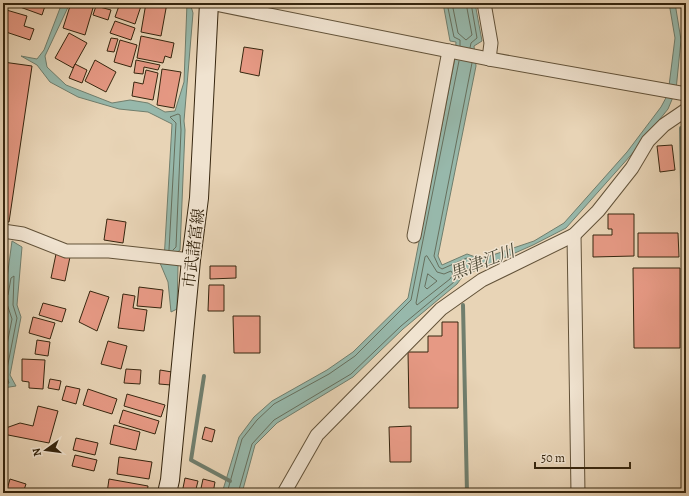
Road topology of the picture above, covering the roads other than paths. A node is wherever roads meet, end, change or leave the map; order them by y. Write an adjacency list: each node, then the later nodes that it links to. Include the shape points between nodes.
1 (209, 3): 3 (street); 10 (main road, 市武諸富線, via 199,198)
2 (484, 3): 4 (street, via 491,43)
3 (450, 51): 4 (street); 9 (street)
4 (484, 58): 5 (street)
5 (683, 94)
6 (686, 110): 8 (street, via 664,125 648,141 632,168 598,211)
7 (3, 231): 10 (street, via 23,234 66,251 109,251)
8 (574, 235): 12 (street, via 482,280 441,309 317,435); 13 (street)
9 (414, 236)
10 (185, 259): 11 (main road, 市武諸富線)
11 (167, 493)
12 (284, 493)
13 (578, 493)

